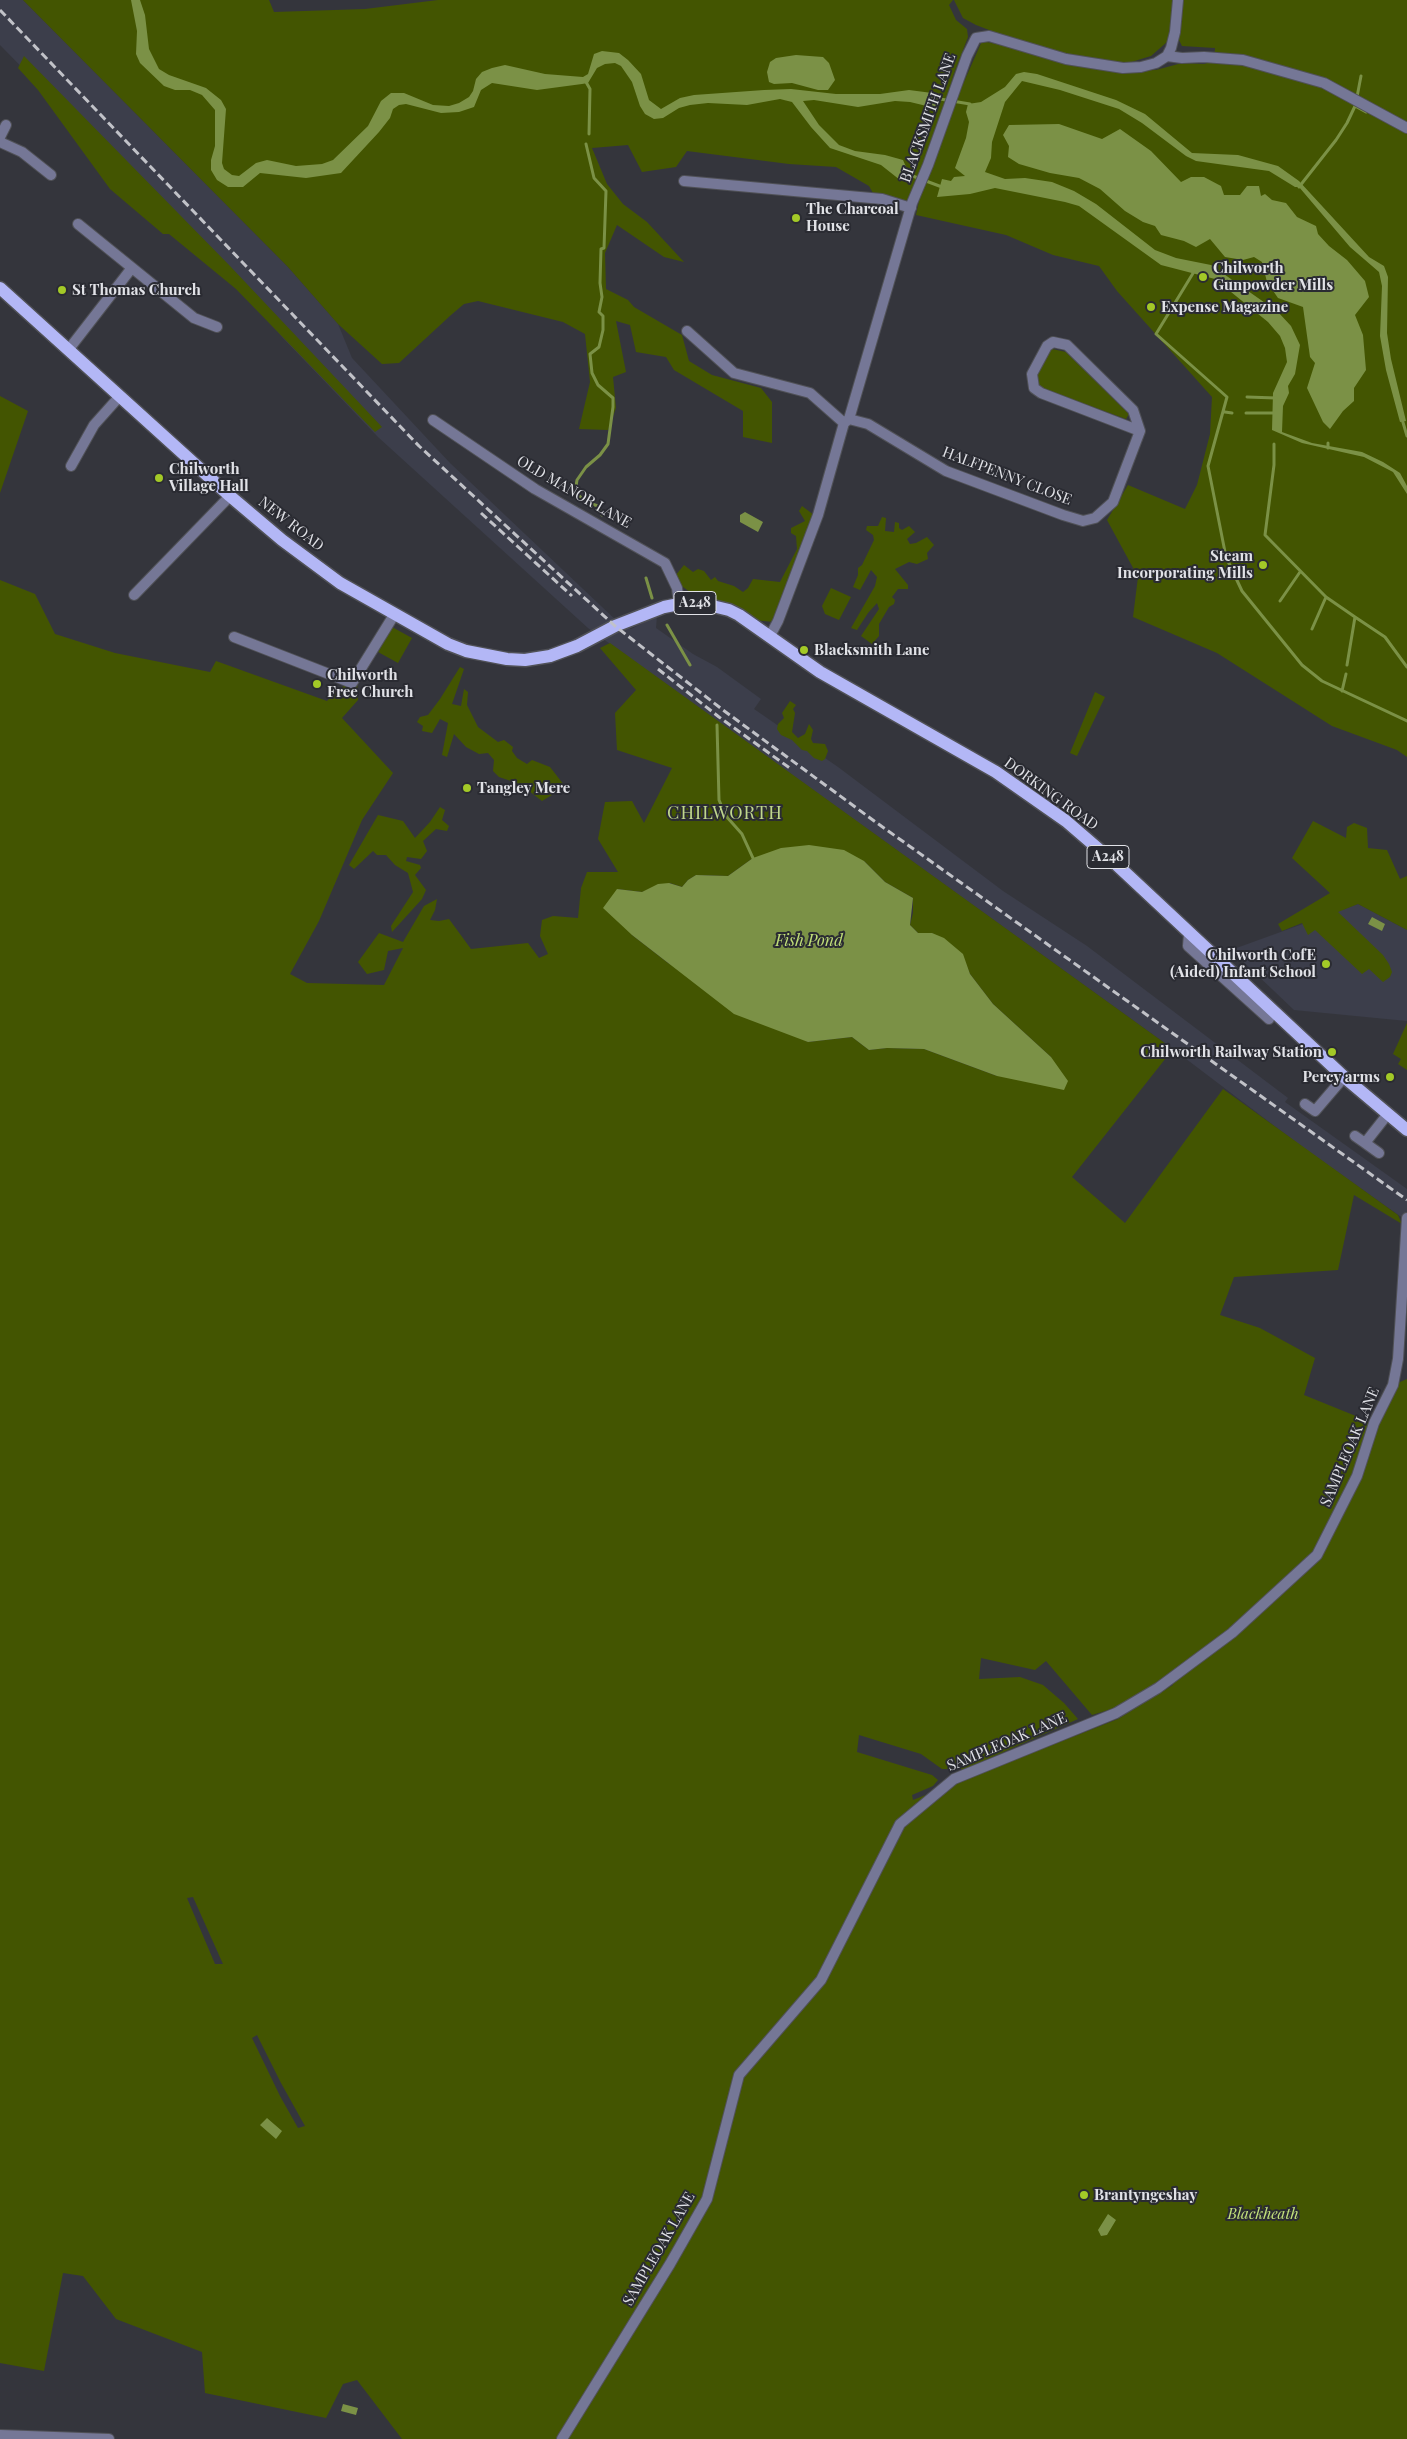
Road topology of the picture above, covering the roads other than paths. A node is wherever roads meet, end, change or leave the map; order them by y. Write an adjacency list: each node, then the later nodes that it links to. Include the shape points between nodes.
1 (1178, 0): 2 (street, via 1175,32)
2 (1167, 56): 4 (street, via 1243,60 1324,83); 9 (street, BLACKSMITH LANE, via 1156,63 1123,68 1066,59 985,35 976,38)
3 (6, 125): 5 (street)
4 (1407, 128)
5 (0, 137)
6 (0, 142): 7 (street, via 22,152)
7 (51, 176)
8 (684, 181): 9 (street, via 882,199)
9 (911, 208): 18 (street, BLACKSMITH LANE)
10 (78, 224): 11 (street)
11 (131, 269): 13 (street, via 194,318); 15 (street)
12 (0, 288): 15 (main road, NEW ROAD / A248)
13 (217, 327)
14 (688, 331): 18 (street, via 734,373 810,394)
15 (69, 349): 16 (main road, NEW ROAD / A248)
16 (119, 397): 20 (street, via 94,425); 21 (main road, NEW ROAD / A248)
17 (433, 420): 23 (street, OLD MANOR LANE, via 535,489 665,563 677,588)
18 (846, 421): 19 (street, HALFPENNY CLOSE, via 868,424 946,472 1082,521 1096,518 1113,502); 26 (street, BLACKSMITH LANE, via 818,515)
19 (1140, 431): 19 (street, via 1034,388 1032,374 1046,346 1053,342 1067,346 1133,410)
20 (71, 466)
21 (230, 496): 22 (street); 24 (main road, NEW ROAD / A248, via 340,583)
22 (134, 595)
23 (679, 604): 25 (main road, DORKING ROAD / A248, via 651,610); 26 (main road, DORKING ROAD / A248, via 704,604 729,610)
24 (394, 615): 25 (main road, NEW ROAD / A248, via 466,651 507,659 550,656); 27 (street, via 352,683)
25 (615, 626)
26 (770, 636): 28 (main road, DORKING ROAD / A248, via 820,672 996,772 1066,822 1117,865)
27 (234, 637)
28 (1235, 983): 29 (street); 30 (main road, DORKING ROAD / A248)
29 (1269, 1020)
30 (1344, 1077): 31 (street, via 1317,1112); 32 (main road, DORKING ROAD / A248)
31 (1305, 1104)
32 (1387, 1115): 33 (main road, DORKING ROAD / A248); 35 (street)
33 (1407, 1130)
34 (1355, 1136): 35 (street)
35 (1365, 1144): 36 (street)
36 (1379, 1153)
37 (1407, 1218): 40 (street, SAMPLEOAK LANE, via 1398,1359 1393,1385 1374,1423 1357,1476 1317,1555 1232,1633 1158,1688 1116,1713 954,1779 900,1824 821,1980 739,2075 707,2199)
38 (0, 2435): 39 (street)
39 (109, 2439)
40 (562, 2439)

